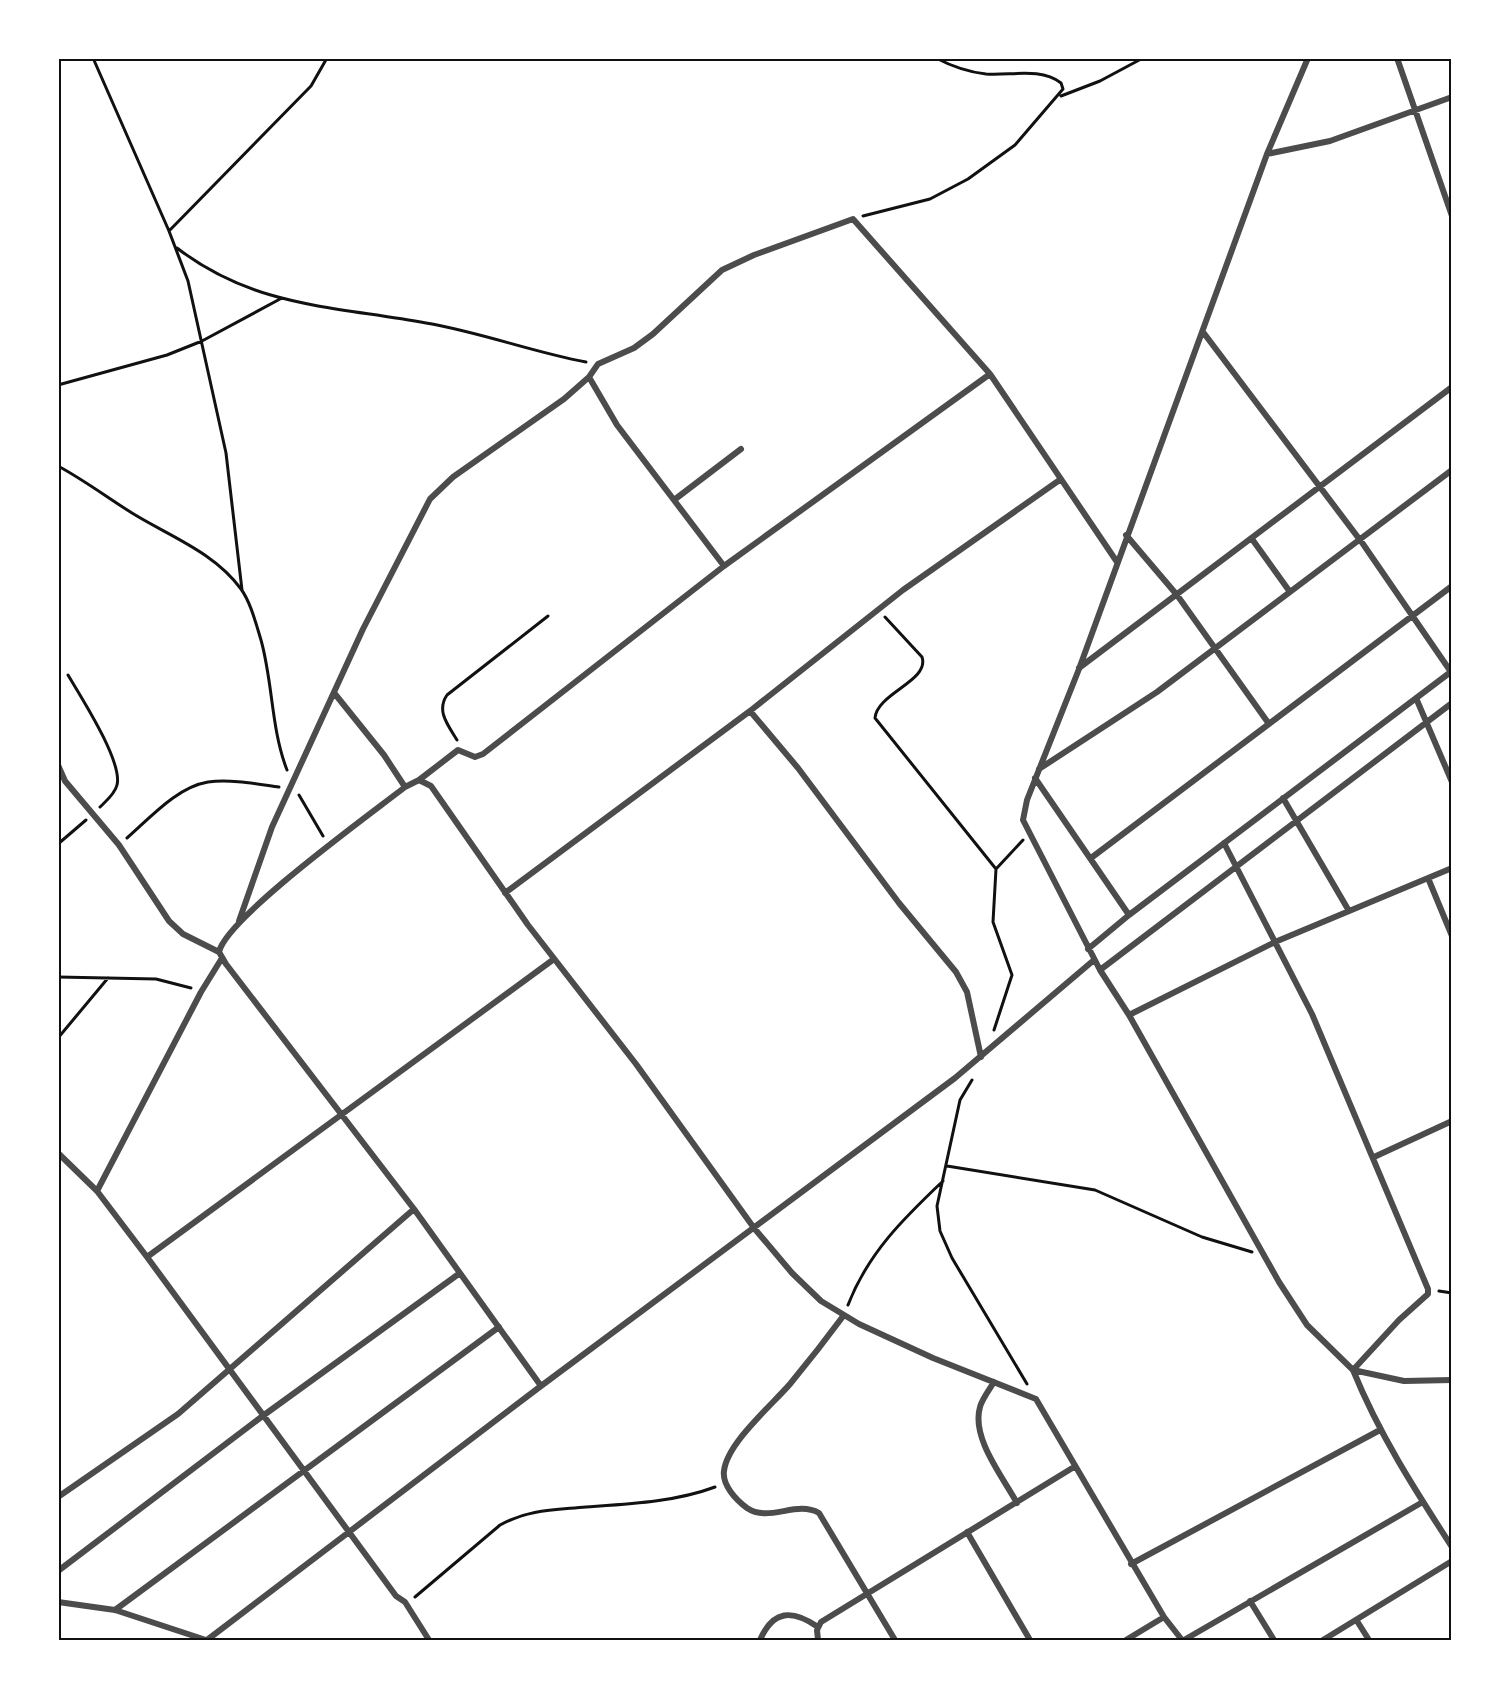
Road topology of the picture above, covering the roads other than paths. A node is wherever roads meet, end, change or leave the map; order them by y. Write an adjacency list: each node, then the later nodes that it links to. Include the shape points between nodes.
1 (1308, 58): 5 (street)
2 (1396, 58): 4 (street)
3 (1452, 97): 4 (street)
4 (1414, 112): 5 (street, via 1330,141); 6 (street)
5 (1267, 154): 7 (street)
6 (1452, 216)
7 (1203, 332): 14 (street); 16 (street)
8 (990, 374): 9 (street, via 853,219 722,270 653,334 634,348 598,364); 13 (street); 20 (street)
9 (589, 377): 15 (street, via 617,425); 28 (street, via 453,477 430,499 363,629)
10 (1452, 387): 14 (street)
11 (741, 449): 15 (street)
12 (1452, 470): 18 (street)
13 (1061, 479): 19 (street); 31 (street, via 903,590)
14 (1321, 488): 17 (street); 18 (street)
15 (674, 500): 20 (street)
16 (1126, 535): 19 (street); 23 (street)
17 (1252, 539): 22 (street); 23 (street)
18 (1359, 539): 22 (street); 24 (street)
19 (1117, 562): 26 (street)
20 (724, 566): 38 (street, via 483,754 475,757 462,750)
21 (1452, 586): 24 (street)
22 (1290, 592): 25 (street)
23 (1177, 595): 25 (street); 26 (street)
24 (1412, 616): 27 (street); 33 (street)
25 (1215, 648): 33 (street); 35 (street, via 1157,692)
26 (1079, 669): 35 (street)
27 (1451, 671): 29 (street)
28 (335, 694): 39 (street); 50 (street, via 272,828)
29 (1416, 698): 32 (street); 40 (street)
30 (1452, 703): 32 (street)
31 (750, 711): 47 (street); 59 (street, via 956,972 969,1000)
32 (1426, 722): 37 (street); 41 (street)
33 (1269, 724): 43 (street)
34 (58, 765): 54 (street, via 65,782 119,845 169,921 183,934)
35 (1039, 770): 36 (street)
36 (1035, 778): 43 (street); 53 (street, via 1023,820)
37 (1451, 779)
38 (419, 780): 39 (street); 47 (street, via 431,786)
39 (405, 787): 50 (street, via 329,845)
40 (1283, 798): 41 (street); 42 (street)
41 (1296, 820): 44 (street); 48 (street)
42 (1224, 843): 44 (street); 49 (street)
43 (1090, 858): 49 (street)
44 (1236, 865): 52 (street); 57 (street)
45 (1452, 868): 46 (street)
46 (1428, 878): 48 (street); 51 (street)
47 (505, 893): 55 (street)
48 (1349, 911): 52 (street)
49 (1129, 915): 53 (street)
50 (238, 924): 54 (street, via 225,937)
51 (1452, 936)
52 (1275, 942): 58 (street); 63 (street, via 1312,1014)
53 (1088, 949): 56 (street)
54 (221, 955): 60 (street); 64 (street)
55 (554, 959): 60 (street); 66 (street, via 636,1064)
56 (1094, 960): 57 (street); 59 (street)
57 (1100, 970): 58 (street)
58 (1129, 1015): 72 (street, via 1307,1325)
59 (981, 1057): 66 (street)
60 (342, 1113): 65 (street); 67 (street)
61 (1452, 1121): 63 (street)
62 (58, 1153): 64 (street)
63 (1374, 1157): 72 (street, via 1428,1294)
64 (97, 1191): 67 (street)
65 (414, 1209): 68 (street); 71 (street)
66 (754, 1228): 69 (street, via 806,1287); 75 (street)
67 (147, 1257): 71 (street)
68 (460, 1273): 70 (street); 76 (street)
69 (844, 1315): 74 (street); 89 (street, via 737,1443 724,1470 725,1483 749,1509 764,1514 801,1509 819,1513)
70 (499, 1327): 75 (street); 79 (street)
71 (228, 1369): 76 (street); 80 (street, via 178,1414)
72 (1353, 1370): 73 (street, via 1404,1381); 77 (street)
73 (1452, 1380)
74 (994, 1382): 78 (street, via 1036,1399); 81 (street, via 980,1406 978,1420 991,1456)
75 (541, 1386): 83 (street)
76 (264, 1416): 79 (street); 88 (street)
77 (1380, 1431): 82 (street); 87 (street)
78 (1074, 1467): 81 (street); 87 (street)
79 (307, 1471): 83 (street); 92 (street)
80 (58, 1497)
81 (1017, 1503): 84 (street)
82 (1422, 1503): 85 (street); 90 (street)
83 (349, 1531): 96 (street); 97 (street, via 396,1596 405,1602)
84 (968, 1532): 89 (street); 101 (street)
85 (1452, 1547)
86 (1452, 1561): 94 (street)
87 (1131, 1564): 93 (street)
88 (58, 1571)
89 (868, 1592): 95 (street); 100 (street)
90 (1250, 1600): 103 (street); 104 (street)
91 (58, 1602): 92 (street)
92 (115, 1610): 96 (street)
93 (1164, 1617): 102 (street); 103 (street)
94 (1357, 1621): 105 (street); 106 (street)
95 (818, 1627): 98 (street, via 796,1614 785,1615 768,1625); 99 (street)
96 (207, 1641)
97 (429, 1641)
98 (760, 1641)
99 (818, 1641)
100 (895, 1641)
101 (1030, 1641)
102 (1126, 1641)
103 (1183, 1641)
104 (1274, 1641)
105 (1323, 1641)
106 (1369, 1641)

